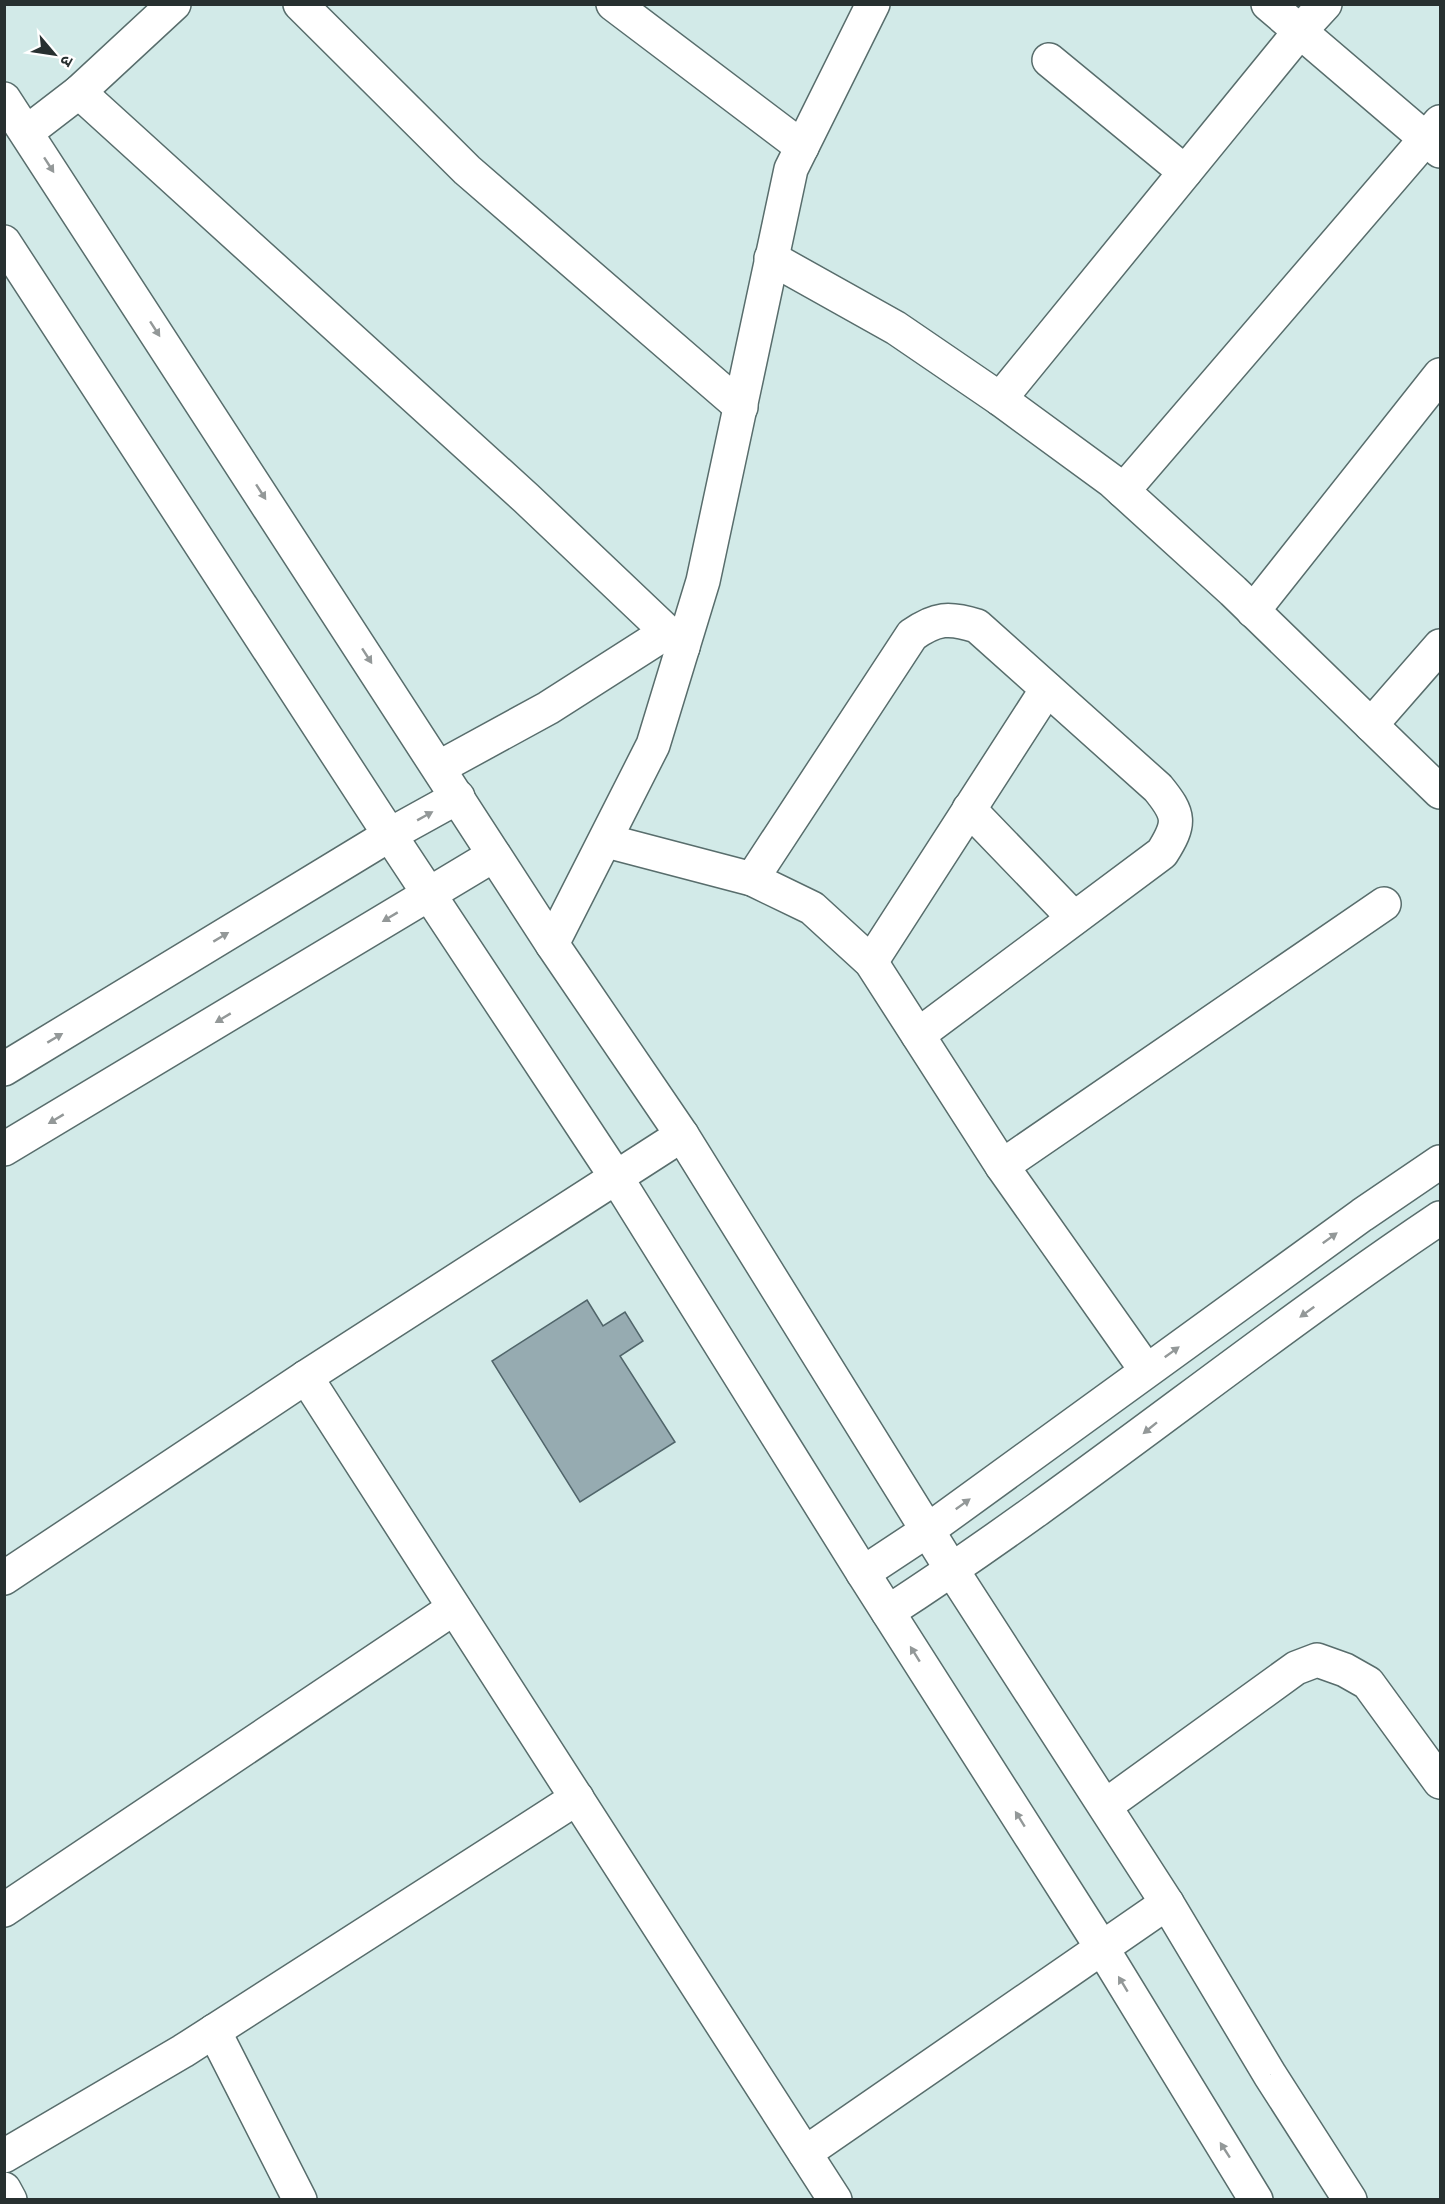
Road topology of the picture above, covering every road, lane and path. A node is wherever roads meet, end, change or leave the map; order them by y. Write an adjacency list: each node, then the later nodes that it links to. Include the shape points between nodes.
1 (174, 4): 9 (street)
2 (300, 4): 19 (street, via 467,170)
3 (613, 4): 13 (street)
4 (873, 4): 13 (street)
5 (1268, 4): 7 (street)
6 (1325, 4): 7 (street)
7 (1300, 30): 12 (street); 14 (street)
8 (1048, 60): 14 (street)
9 (78, 92): 11 (street); 22 (street, via 526,498)
10 (4, 99): 11 (street)
11 (27, 132): 26 (street, one-way to 26)
12 (1436, 137): 20 (street)
13 (802, 147): 16 (street, via 791,169)
14 (1185, 172): 18 (street)
15 (4, 242): 30 (street)
16 (771, 258): 18 (street, via 896,328); 19 (street)
17 (1440, 376): 21 (street)
18 (1000, 399): 20 (street)
19 (741, 407): 22 (street, via 703,581)
20 (1123, 491): 21 (street)
21 (1253, 611): 25 (street)
22 (675, 640): 26 (street); 31 (street, via 653,745)
23 (1440, 646): 25 (street)
24 (1047, 688): 29 (street); 33 (street, via 977,626 956,620 930,622 912,634); 36 (street, via 1158,788 1174,809 1176,830 1162,853)
25 (1371, 725): 27 (street)
26 (440, 767): 28 (street)
27 (1440, 792)
28 (458, 797): 30 (street, one-way to 28); 32 (street)
29 (969, 809): 36 (street); 38 (street)
30 (391, 834): 34 (street); 40 (street, one-way to 30)
31 (607, 841): 33 (street); 37 (street)
32 (494, 855): 34 (street); 37 (street)
33 (752, 879): 38 (street, via 812,908)
34 (431, 893): 42 (street, one-way to 42); 45 (street)
35 (1384, 904): 44 (street)
36 (1074, 918): 39 (street)
37 (552, 944): 41 (street)
38 (871, 962): 39 (street)
39 (918, 1035): 44 (street)
40 (4, 1069)
41 (682, 1135): 45 (street); 49 (street)
42 (4, 1149)
43 (1440, 1162): 47 (street, one-way to 43)
44 (1002, 1166): 47 (street)
45 (616, 1177): 48 (street); 51 (street)
46 (1440, 1218): 50 (street, one-way to 50)
47 (1146, 1371): 49 (street, one-way to 47)
48 (306, 1377): 52 (street); 53 (street)
49 (928, 1530): 50 (street); 51 (street)
50 (952, 1570): 54 (street); 57 (street)
51 (863, 1573): 54 (street)
52 (4, 1578)
53 (454, 1608): 56 (street); 59 (street)
54 (888, 1612): 60 (street, one-way to 54)
55 (1440, 1782): 57 (street, via 1368,1683 1317,1660 1296,1668)
56 (577, 1798): 61 (street); 62 (street)
57 (1105, 1806): 58 (street)
58 (1167, 1904): 60 (street); 69 (street)
59 (4, 1910)
60 (1102, 1948): 62 (street); 68 (street, one-way to 60)
61 (214, 2031): 63 (street); 66 (street)
62 (805, 2152): 67 (street)
63 (4, 2156)
64 (4, 2189): 65 (street)
65 (10, 2199)
66 (300, 2199)
67 (835, 2199)
68 (1256, 2199)
69 (1350, 2199)

